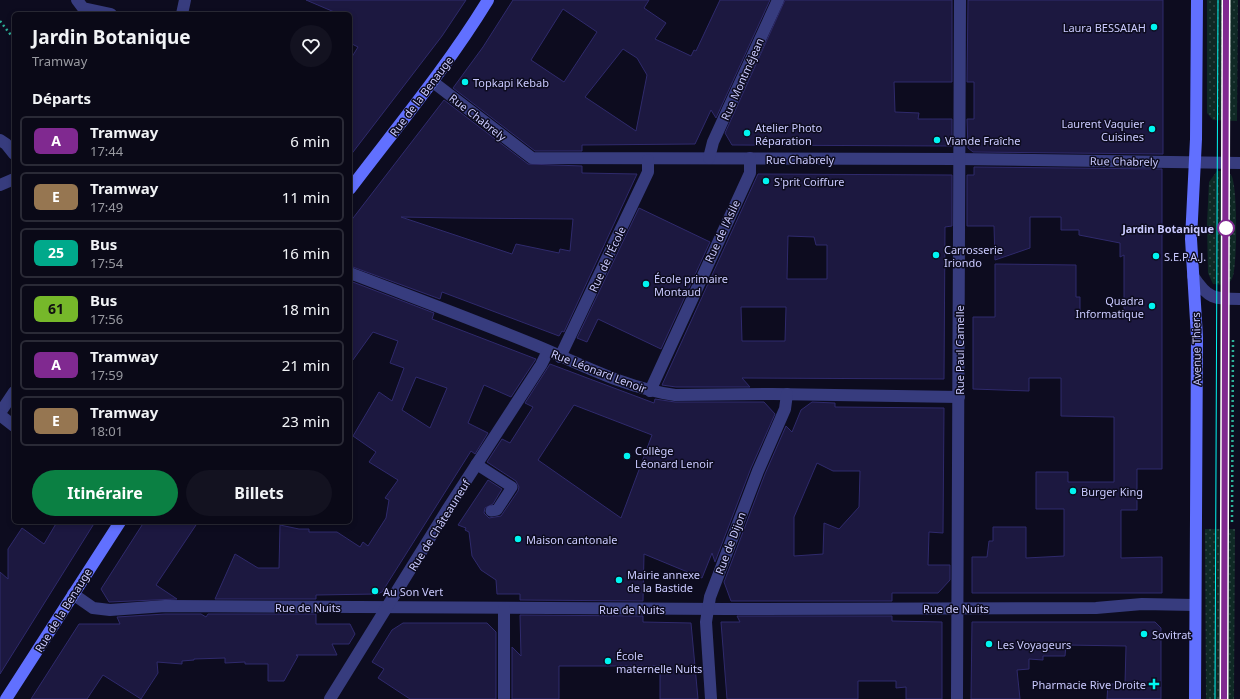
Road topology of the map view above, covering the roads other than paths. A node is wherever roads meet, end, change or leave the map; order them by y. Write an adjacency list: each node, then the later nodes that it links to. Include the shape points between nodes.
1 (77, 0): 7 (street, via 83,8)
2 (185, 0): 8 (street)
3 (488, 0): 9 (street, Rue de la Benauge)
4 (778, 0): 12 (street, Rue Montméjean)
5 (960, 0): 14 (street, Rue Paul Camelle)
6 (1197, 0): 16 (street, Avenue Thiers, via 1197,121)
7 (102, 12)
8 (182, 12)
9 (432, 82): 15 (street, Rue Chabrely, via 532,158); 20 (street, Rue de la Benauge)
10 (0, 140): 11 (street)
11 (12, 152)
12 (708, 158): 13 (street, Rue Chabrely); 15 (street, Rue Chabrely)
13 (750, 158): 14 (street, Rue Chabrely); 26 (street, Rue de l'Asile, via 750,173)
14 (959, 159): 16 (street, Rue Chabrely); 29 (street, Rue Paul Camelle)
15 (648, 160): 25 (street, Rue de l'École, via 648,172)
16 (1194, 162): 17 (street, Rue Chabrely); 22 (street, Avenue Thiers, via 1191,239)
17 (1240, 163)
18 (12, 180): 19 (street)
19 (0, 185)
20 (352, 186)
21 (352, 274): 24 (street, Rue Léonard Lenoir)
22 (1193, 276): 23 (street, via 1207,295); 36 (street, Avenue Thiers, via 1196,331)
23 (1240, 299)
24 (548, 351): 25 (street, Rue Léonard Lenoir); 32 (street, Rue de Châteauneuf)
25 (560, 357): 26 (street, Rue Léonard Lenoir)
26 (650, 391): 27 (street, Rue Léonard Lenoir, via 675,395)
27 (787, 394): 29 (street, Rue Léonard Lenoir); 40 (street, Rue de Dijon, via 785,409 755,479)
28 (12, 395): 30 (street)
29 (959, 397): 37 (street, Rue Paul Camelle)
30 (0, 414): 31 (street)
31 (12, 424)
32 (476, 464): 33 (lane, via 512,487 497,510); 38 (street, Rue de Châteauneuf)
33 (491, 511)
34 (119, 524): 35 (street, Rue de la Benauge)
35 (73, 594): 38 (street, Rue de Nuits, via 93,608 110,610 165,606); 41 (street, Rue de la Benauge)
36 (1195, 605): 37 (street, Rue de Nuits, via 1142,604 1096,608); 46 (street, Avenue Thiers)
37 (957, 607): 40 (street, Rue de Nuits); 45 (street, Rue Paul Camelle)
38 (388, 608): 39 (street, Rue de Nuits); 42 (street, Rue de Châteauneuf)
39 (504, 608): 40 (street, Rue de Nuits); 43 (street)
40 (707, 609): 44 (street, Rue de Dijon)
41 (6, 699)
42 (330, 699)
43 (504, 699)
44 (711, 699)
45 (957, 699)
46 (1195, 699)

